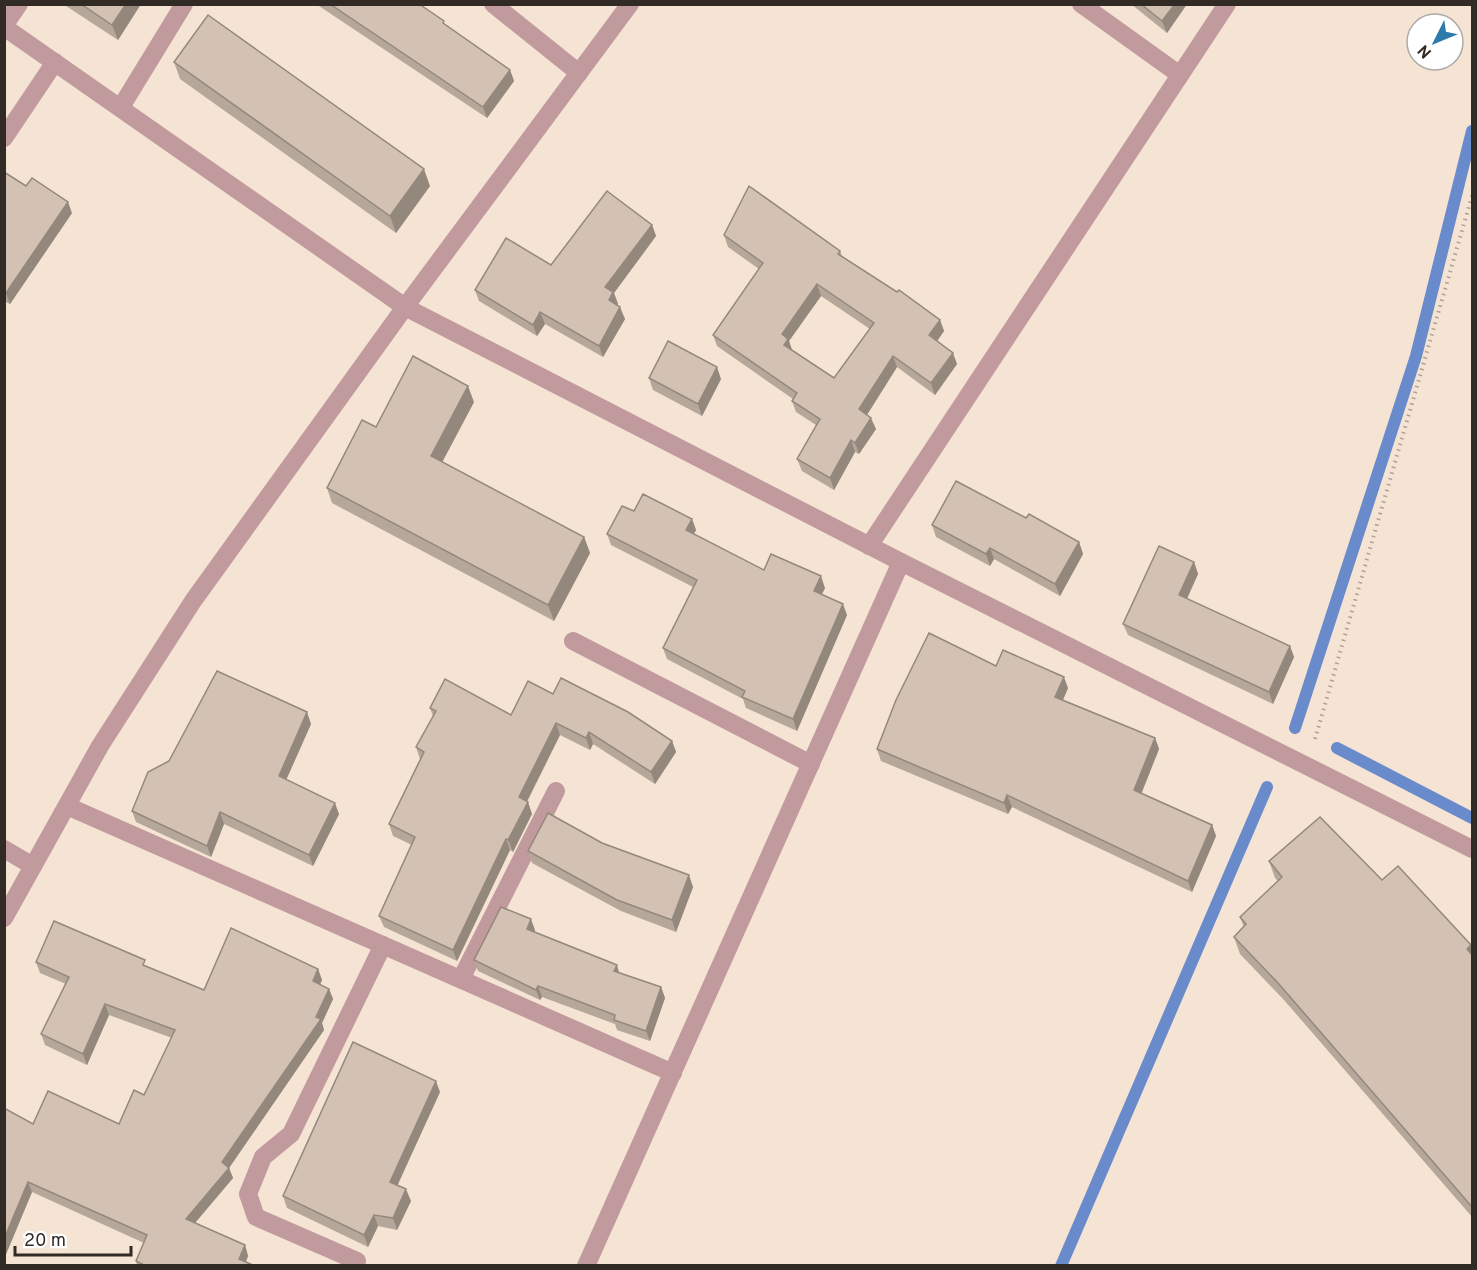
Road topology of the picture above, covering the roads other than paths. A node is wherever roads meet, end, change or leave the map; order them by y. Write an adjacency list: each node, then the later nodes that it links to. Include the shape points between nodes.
1 (19, 4): 7 (street)
2 (184, 4): 11 (street)
3 (493, 4): 9 (street)
4 (630, 4): 9 (street)
5 (1081, 4): 10 (street)
6 (1227, 4): 10 (street)
7 (4, 27): 8 (street)
8 (55, 62): 11 (street); 12 (street)
9 (579, 73): 13 (street)
10 (1180, 75): 14 (street)
11 (121, 107): 13 (street)
12 (4, 138)
13 (405, 307): 14 (street); 19 (street, via 193,601 100,746)
14 (869, 546): 15 (street)
15 (901, 562): 17 (street); 21 (street)
16 (573, 640): 17 (street)
17 (811, 764): 26 (street)
18 (556, 790): 25 (street)
19 (67, 806): 22 (street); 24 (street)
20 (4, 849): 22 (street)
21 (1473, 849)
22 (33, 866): 23 (street)
23 (4, 918)
24 (382, 945): 25 (street); 27 (street, via 291,1134 263,1157 248,1194 256,1217)
25 (461, 979): 26 (street)
26 (673, 1072): 28 (street)
27 (357, 1261)
28 (586, 1266)

